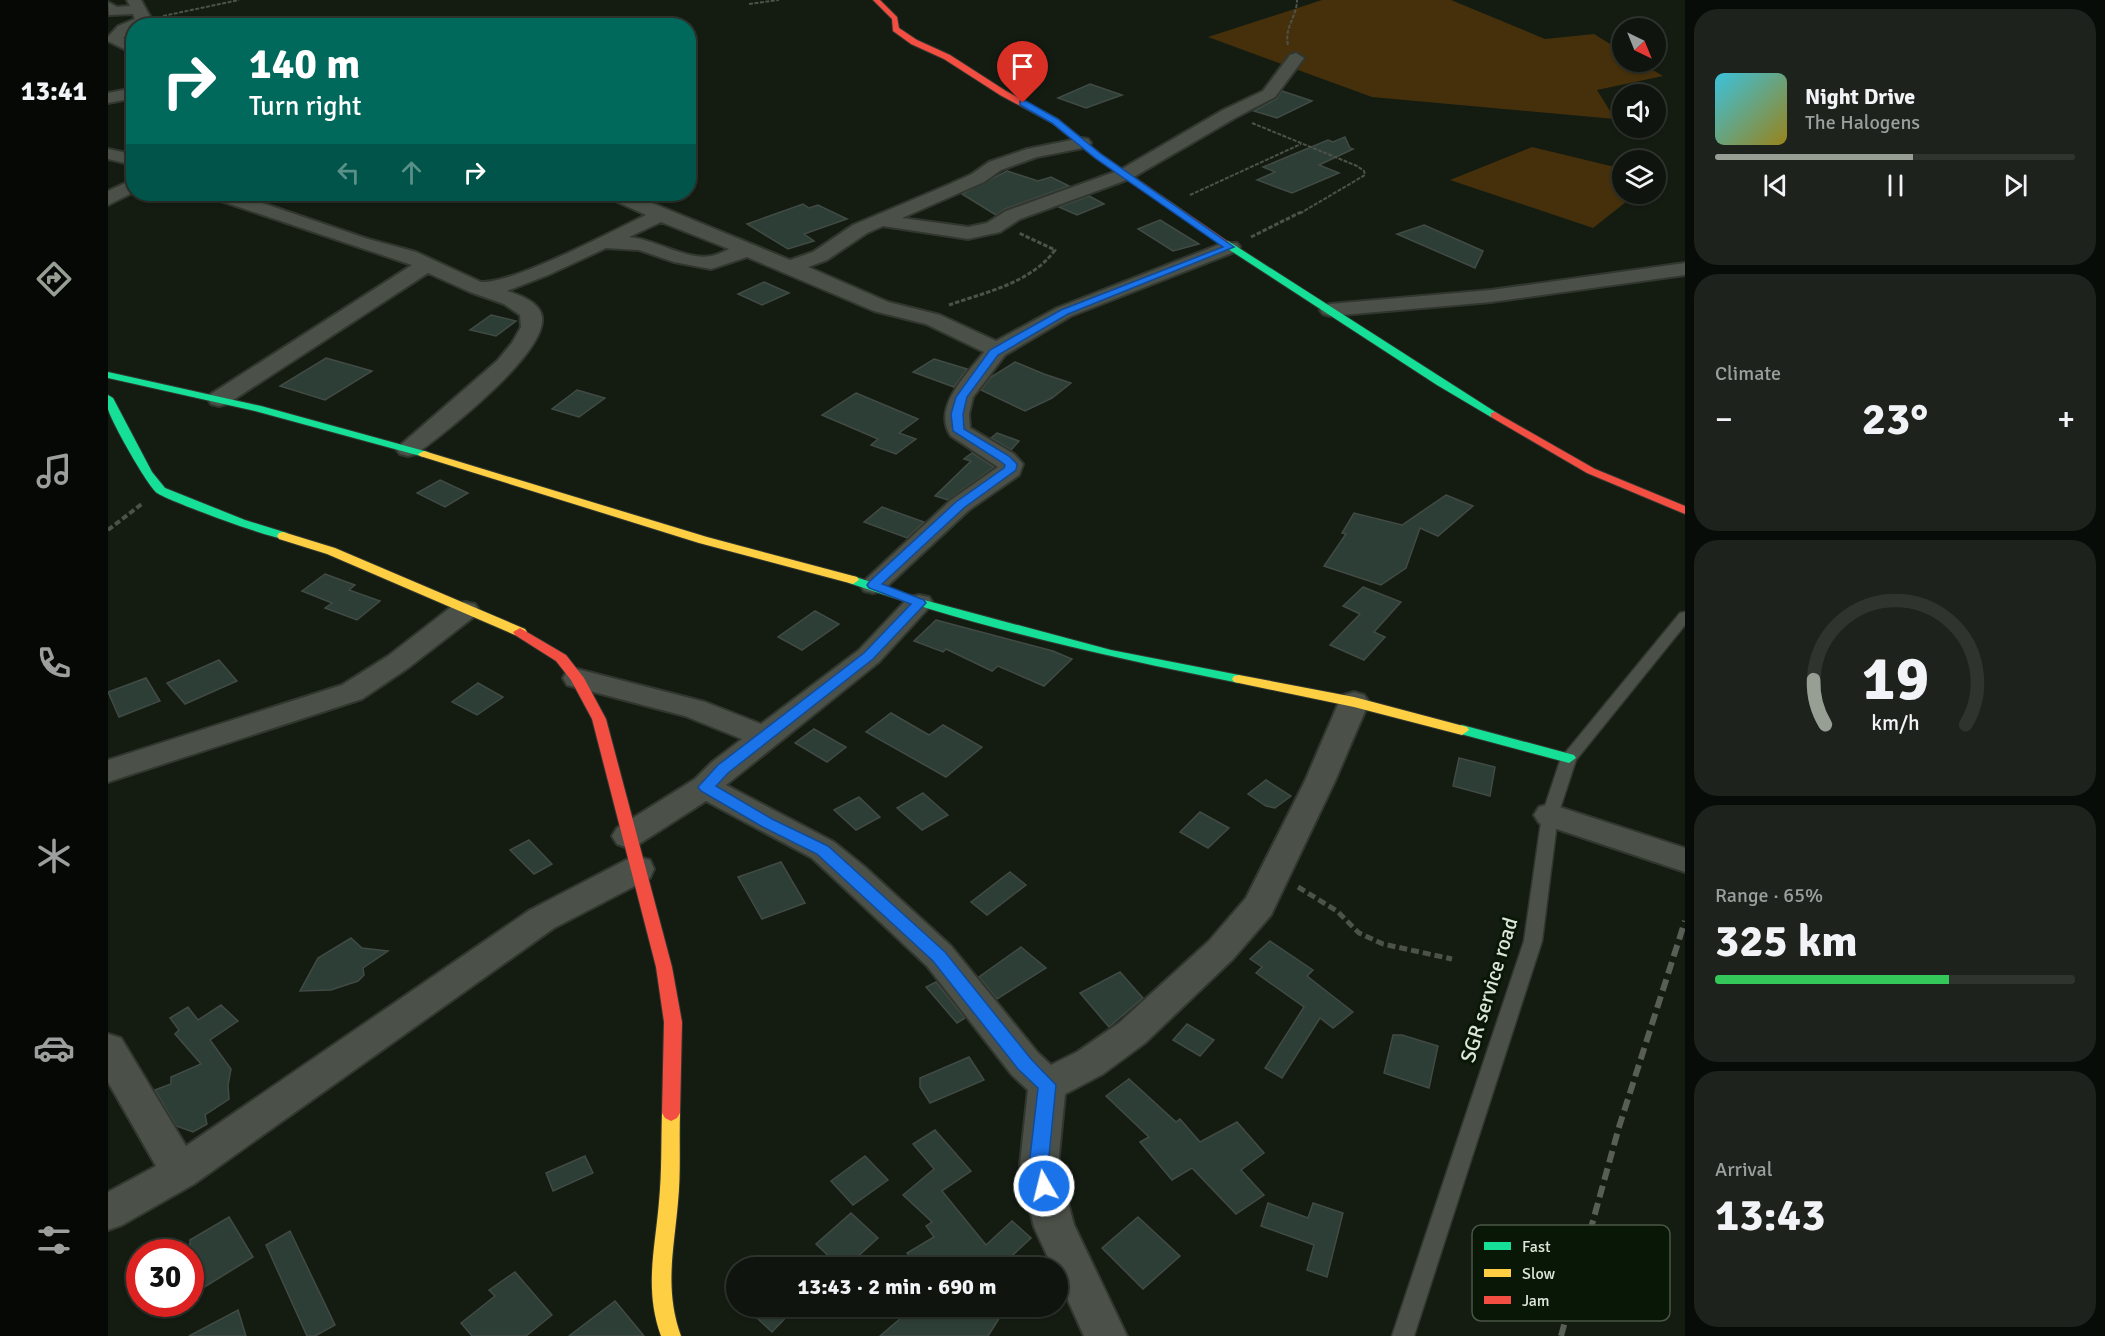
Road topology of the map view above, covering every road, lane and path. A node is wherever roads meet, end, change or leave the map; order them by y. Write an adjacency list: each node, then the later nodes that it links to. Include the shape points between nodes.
1 (109, 0): 7 (street)
2 (239, 0): 8 (path)
3 (779, 0): 6 (path)
4 (876, 0): 15 (street, via 895,18 896,30 903,35 1055,121)
5 (1297, 0): 11 (path, via 1285,35)
6 (749, 4)
7 (108, 6): 8 (street, via 114,12)
8 (140, 9)
9 (126, 25): 10 (street, via 114,39)
10 (126, 46)
11 (1296, 58): 14 (street, via 1269,94)
12 (126, 95): 13 (street)
13 (108, 98)
14 (1229, 114): 16 (path); 17 (street)
15 (1082, 143): 17 (street); 24 (street, via 1015,158 957,188)
16 (1301, 144): 22 (path); 27 (path, via 1357,166 1365,175 1290,219)
17 (1126, 174): 22 (street); 25 (street)
18 (126, 189): 19 (street)
19 (108, 199)
20 (240, 201): 29 (street)
21 (631, 201): 23 (street)
22 (1171, 205): 27 (street)
23 (661, 215): 26 (street); 28 (street)
24 (879, 220): 25 (street, via 953,232 982,231); 30 (street, via 820,256)
25 (1000, 223): 34 (path, via 1054,250 1052,256 1012,281)
26 (604, 242): 28 (street, via 641,244 681,258 711,263); 32 (street)
27 (1230, 247): 33 (street); 35 (street, via 1064,312)
28 (746, 250): 30 (street)
29 (428, 264): 32 (street); 38 (street)
30 (787, 268): 34 (street, via 894,312)
31 (1685, 269): 33 (street, via 1491,296)
32 (487, 290): 39 (street, via 531,313 528,335 479,392)
33 (1330, 310): 41 (street, via 1441,382 1591,471)
34 (914, 314): 35 (street, via 968,334)
35 (997, 350): 43 (street, via 962,397 958,431 1005,459 1011,464 1010,470 960,505)
36 (108, 375): 38 (street)
37 (108, 398): 40 (street, via 147,473)
38 (219, 399): 39 (street)
39 (408, 449): 43 (street, via 703,540)
40 (161, 490): 42 (path); 45 (street, via 241,523 331,551)
41 (1685, 510)
42 (108, 530)
43 (873, 585): 44 (street)
44 (919, 603): 48 (street, via 1111,654); 49 (street, via 869,656)
45 (465, 610): 47 (street, via 526,634 561,658); 51 (street, via 352,692)
46 (1685, 616): 50 (lane, SGR service road)
47 (577, 678): 49 (street, via 695,709); 54 (street, via 599,719)
48 (1354, 702): 50 (street); 56 (street)
49 (765, 737): 52 (street)
50 (1569, 758): 53 (lane, SGR service road)
51 (108, 771)
52 (706, 787): 54 (street); 59 (street, via 822,850 852,876 939,956 1024,1064)
53 (1550, 815): 55 (street); 64 (lane, SGR service road, via 1533,941)
54 (633, 852): 60 (street); 62 (street, via 664,967 673,1022 669,1203 659,1274 664,1321)
55 (1685, 860)
56 (1274, 874): 57 (path, via 1337,911 1359,933 1383,944); 59 (street, via 1259,906 1244,924 1157,1011 1109,1052)
57 (1452, 959)
58 (108, 1049): 60 (street)
59 (1047, 1085): 63 (street, via 1038,1166 1054,1227)
60 (180, 1172): 61 (street)
61 (108, 1212)
62 (671, 1336)
63 (1106, 1336)
64 (1403, 1336)

